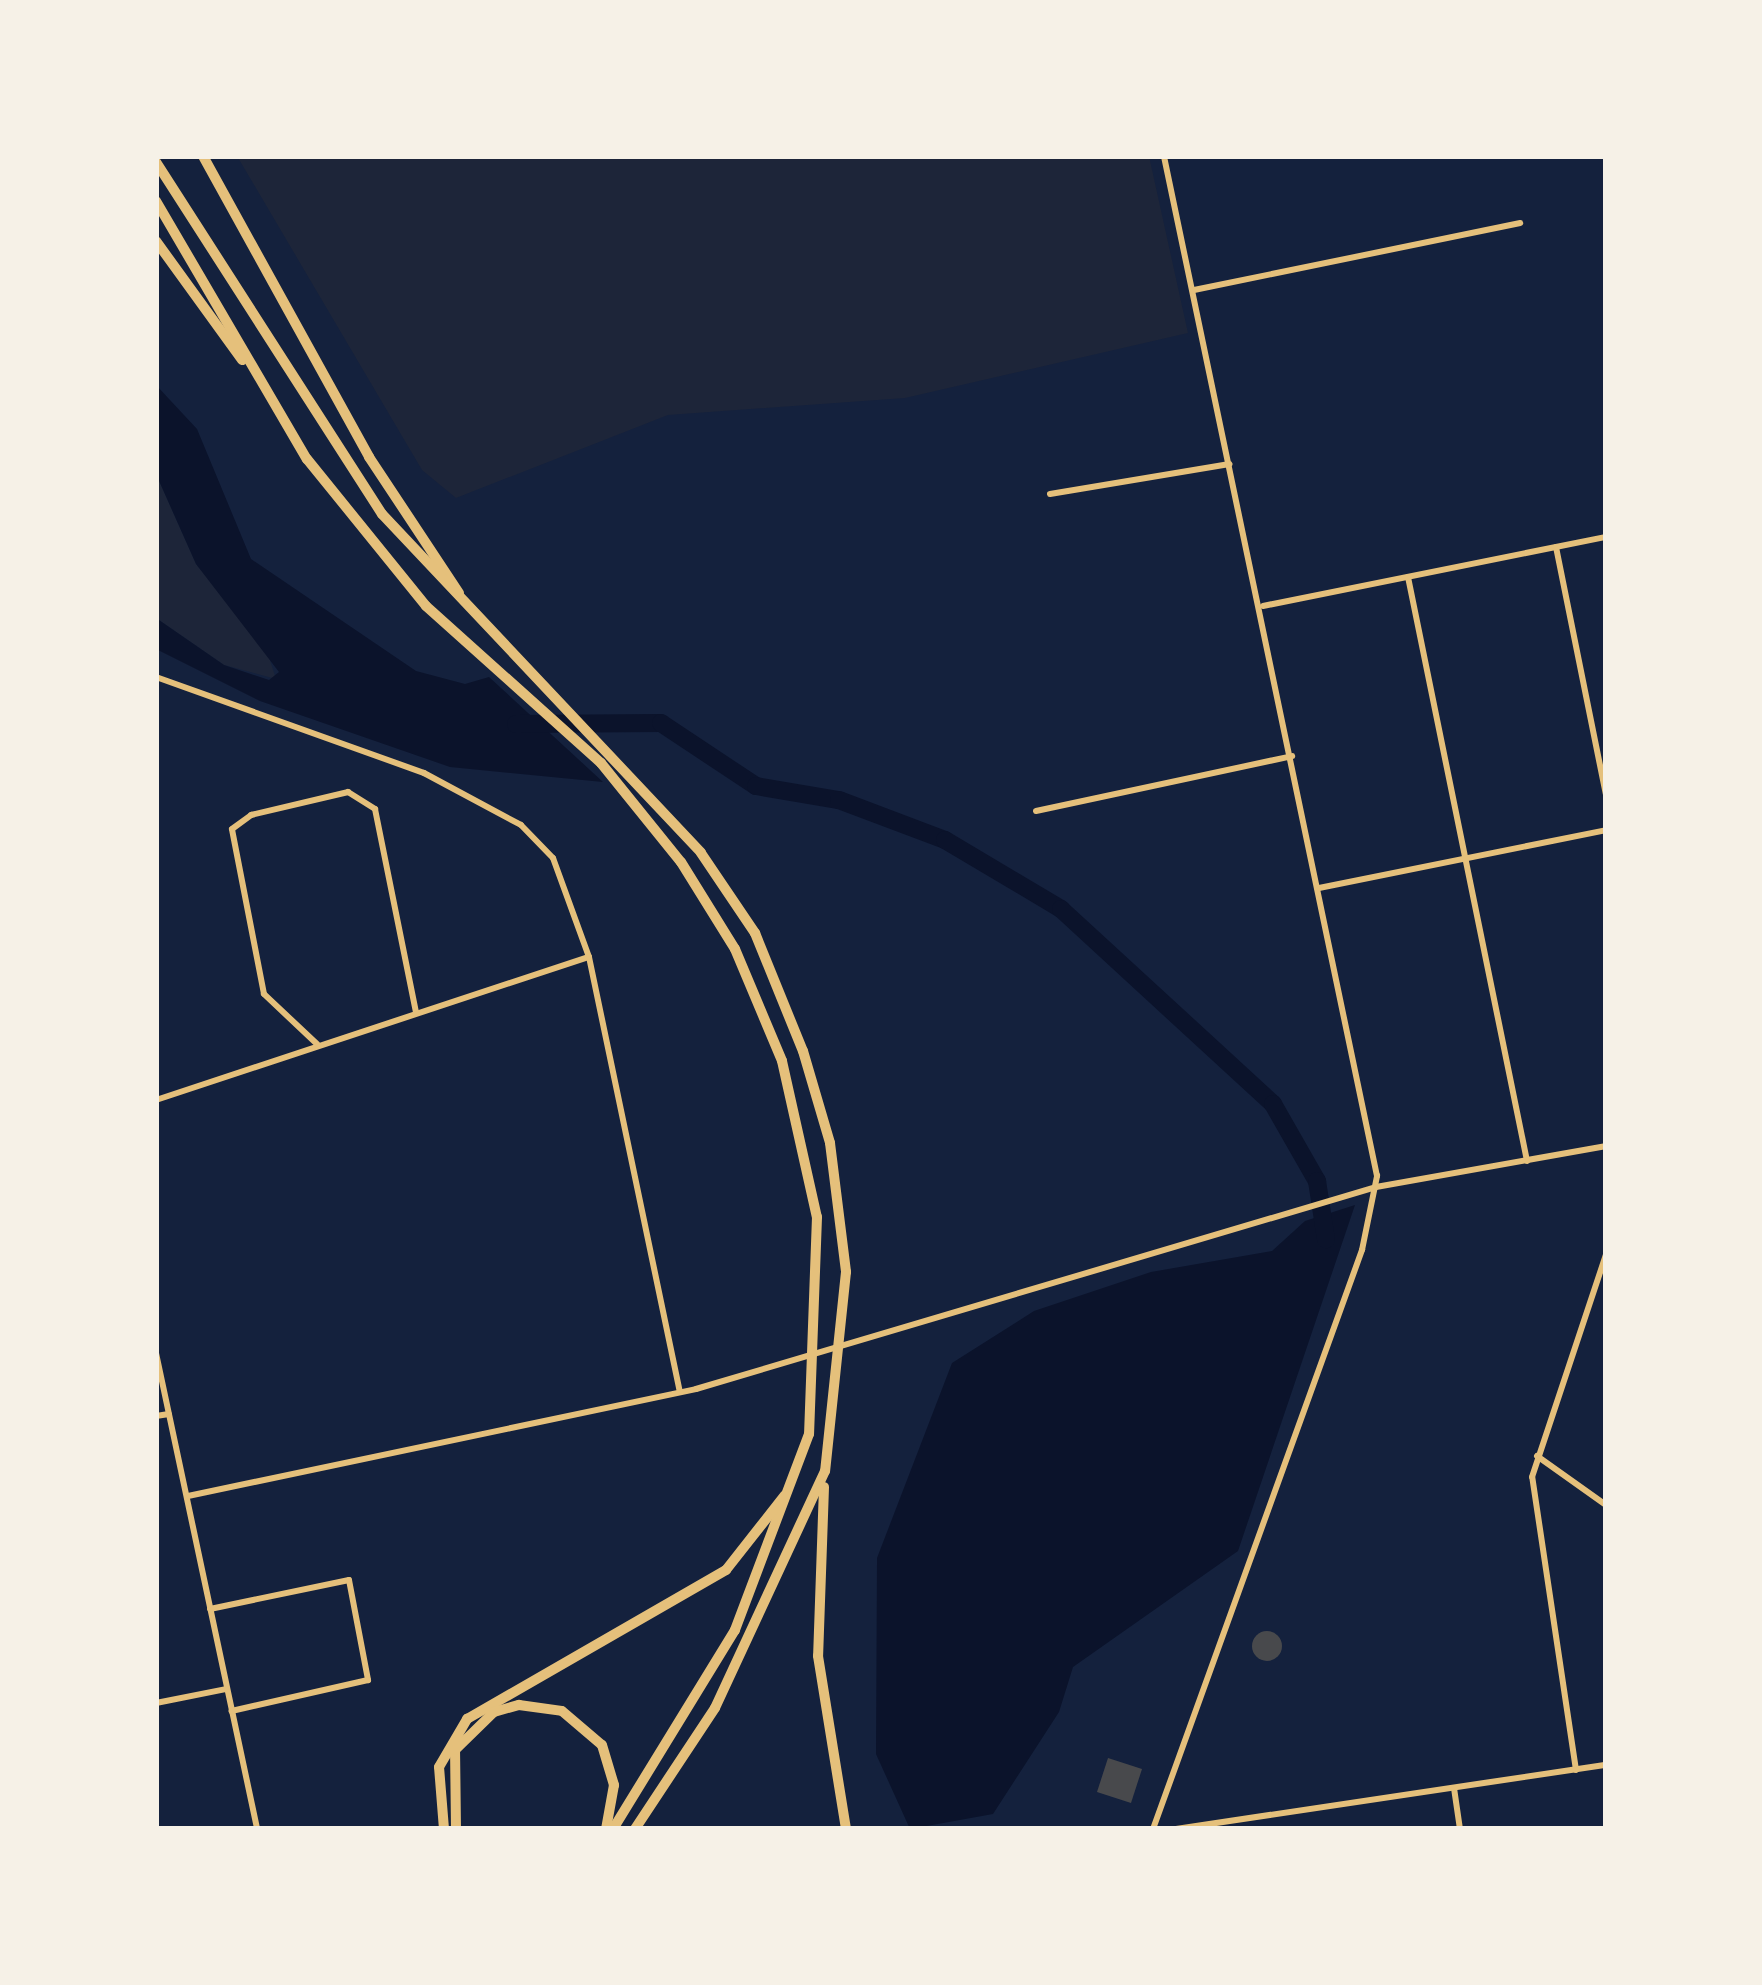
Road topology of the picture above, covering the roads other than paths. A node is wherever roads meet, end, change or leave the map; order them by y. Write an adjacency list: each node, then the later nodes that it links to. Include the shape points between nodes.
1 (203, 156): 15 (highway, via 369,457)
2 (1164, 156): 7 (street)
3 (156, 162): 15 (highway, via 339,458)
4 (156, 201): 8 (highway)
5 (1520, 223): 7 (street)
6 (156, 241): 8 (highway)
7 (1193, 290): 9 (street)
8 (281, 413): 37 (highway, via 426,606 629,798 681,862 763,1003 803,1141 820,1276)
9 (1231, 464): 10 (street); 14 (street)
10 (1050, 494)
11 (1606, 537): 12 (street)
12 (1556, 547): 13 (street); 18 (street)
13 (1408, 577): 14 (street); 21 (street)
14 (1262, 607): 17 (street)
15 (481, 626): 36 (highway, via 652,791 781,987 830,1143 846,1273)
16 (156, 677): 23 (street, via 424,773 521,825 553,858)
17 (1292, 755): 19 (street); 22 (street)
18 (1606, 794)
19 (1036, 811)
20 (1606, 830): 21 (street)
21 (1466, 858): 22 (street); 28 (street)
22 (1319, 888): 29 (street)
23 (589, 957): 24 (street); 32 (street)
24 (416, 1012): 25 (street); 25 (street, via 375,809 348,792 232,829 264,994)
25 (316, 1043): 26 (street)
26 (156, 1100)
27 (1606, 1146): 28 (street)
28 (1527, 1161): 29 (street)
29 (1376, 1187): 32 (street); 47 (street)
30 (1606, 1254): 35 (street)
31 (156, 1353): 33 (street)
32 (680, 1392): 38 (street)
33 (169, 1414): 34 (street); 38 (street)
34 (156, 1416)
35 (1537, 1456): 39 (street); 45 (street)
36 (825, 1471): 52 (highway, via 715,1708); 53 (highway, via 818,1656)
37 (797, 1478): 49 (highway, via 753,1545 674,1604 452,1735 440,1767); 51 (highway, via 709,1684)
38 (188, 1496): 40 (street)
39 (1606, 1505)
40 (210, 1609): 41 (street); 43 (street, via 349,1580 368,1680)
41 (226, 1688): 42 (street); 43 (street)
42 (156, 1703)
43 (231, 1712): 48 (street)
44 (1606, 1766): 45 (street)
45 (1576, 1770): 46 (street)
46 (1454, 1788): 55 (street); 56 (street)
47 (1153, 1828): 54 (street)
48 (257, 1829)
49 (444, 1829)
50 (456, 1829): 51 (highway, via 455,1750 494,1712 519,1705 562,1711 602,1745 614,1785)
51 (609, 1829)
52 (635, 1829)
53 (846, 1829)
54 (1164, 1829)
55 (1176, 1829)
56 (1460, 1829)

